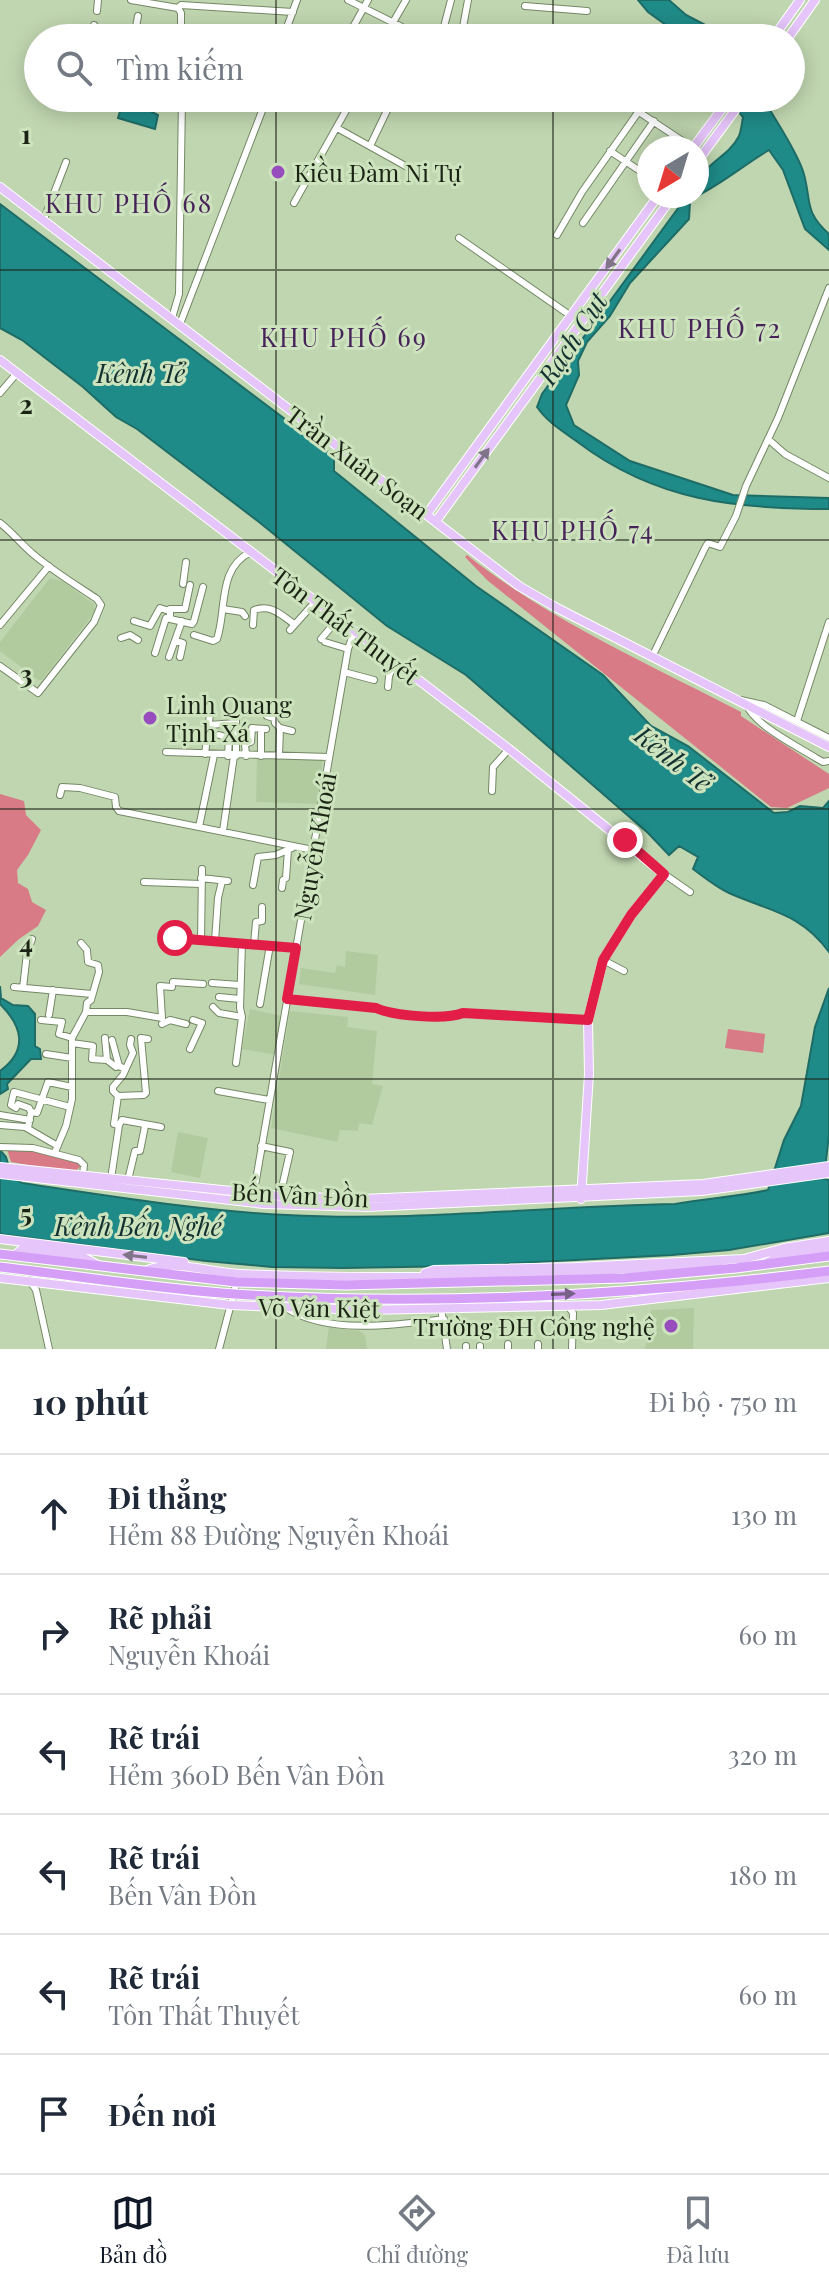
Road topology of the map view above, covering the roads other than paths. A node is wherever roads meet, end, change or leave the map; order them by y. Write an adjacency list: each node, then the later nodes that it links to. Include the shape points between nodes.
1 (98, 0): 14 (street)
2 (131, 0): 12 (street)
3 (297, 0): 16 (street)
4 (348, 0): 13 (street)
5 (368, 0): 13 (street)
6 (406, 0): 18 (street)
7 (451, 0): 24 (street)
8 (468, 0): 25 (street)
9 (800, 0): 26 (main road)
10 (815, 0): 27 (main road)
11 (525, 6): 15 (street)
12 (178, 8): 16 (street); 20 (street)
13 (363, 8): 18 (street); 22 (street)
14 (97, 11)
15 (587, 11)
16 (293, 12): 21 (street)
17 (138, 16): 19 (street)
18 (392, 22): 23 (street)
19 (137, 24)
20 (181, 24)
21 (288, 24)
22 (354, 24)
23 (396, 24)
24 (445, 24)
25 (464, 24)
26 (783, 24)
27 (798, 24)
28 (182, 112): 61 (street, via 179,294)
29 (262, 112): 63 (street)
30 (346, 112): 37 (street)
31 (386, 112): 41 (street)
32 (638, 112): 42 (street)
33 (640, 112): 36 (street)
34 (721, 112): 39 (main road)
35 (733, 112): 40 (main road)
36 (654, 121): 38 (street); 43 (street)
37 (337, 128): 41 (street); 49 (street)
38 (674, 136)
39 (706, 136)
40 (709, 139)
41 (370, 146): 45 (street)
42 (610, 151): 43 (street); 48 (street)
43 (625, 161): 46 (street); 50 (street)
44 (66, 162): 53 (street)
45 (409, 168)
46 (637, 169)
47 (0, 187): 53 (main road, Trần Xuân Soạn)
48 (582, 192): 50 (street); 56 (street)
49 (294, 203)
50 (597, 203): 54 (street)
51 (649, 208): 55 (main road)
52 (664, 208): 57 (main road)
53 (44, 219): 61 (main road, Trần Xuân Soạn)
54 (583, 223)
55 (634, 229): 57 (main road); 60 (main road, one-way to 60)
56 (557, 235)
57 (643, 236): 62 (main road)
58 (459, 238): 60 (street)
59 (829, 288): 69 (street)
60 (571, 316): 62 (main road); 67 (main road)
61 (172, 318): 63 (main road, Trần Xuân Soạn)
62 (581, 323): 68 (main road)
63 (180, 324): 71 (main road, Trần Xuân Soạn)
64 (0, 360): 65 (main road, Tôn Thất Thuyết)
65 (17, 373): 66 (street); 74 (main road, Tôn Thất Thuyết)
66 (0, 393)
67 (503, 410): 68 (main road); 71 (main road)
68 (513, 416): 72 (main road, one-way to 68)
69 (768, 439): 70 (street); 97 (street, via 720,547 708,543)
70 (829, 478)
71 (427, 514): 72 (main road, Trần Xuân Soạn)
72 (436, 521): 97 (main road, Trần Xuân Soạn, via 519,586)
73 (0, 523): 76 (street)
74 (251, 552): 78 (main road, Tôn Thất Thuyết); 79 (street, via 231,567)
75 (186, 562): 80 (street, via 185,609 170,609)
76 (49, 566): 86 (street); 99 (street, via 97,599 101,605 94,622 38,693)
77 (203, 587): 84 (street, via 194,621)
78 (315, 602): 82 (main road, Tôn Thất Thuyết); 87 (street, via 292,627 280,612 265,608 254,610)
79 (223, 609): 81 (street); 89 (street, via 217,639)
80 (170, 614): 83 (street, via 160,608 150,626); 84 (street); 94 (street)
81 (245, 616)
82 (338, 619): 88 (main road, Tôn Thất Thuyết); 93 (street, via 323,640)
83 (134, 621)
84 (182, 621): 92 (street)
85 (829, 622): 106 (street)
86 (0, 625)
87 (253, 625)
88 (354, 632): 93 (street, Nguyễn Khoái); 98 (main road, Tôn Thất Thuyết)
89 (194, 635)
90 (121, 638): 91 (street, via 130,635)
91 (138, 640)
92 (177, 641): 95 (street); 96 (street, via 183,643)
93 (348, 649): 100 (street, Nguyễn Khoái)
94 (155, 653)
95 (169, 657)
96 (180, 657)
97 (652, 657): 103 (main road, Trần Xuân Soạn)
98 (395, 663): 102 (street); 115 (main road, Tôn Thất Thuyết)
99 (0, 666)
100 (344, 672): 101 (street); 123 (street, Nguyễn Khoái)
101 (374, 680)
102 (388, 687)
103 (746, 703): 106 (street, Trần Xuân Soạn, via 757,702); 114 (main road); 124 (street, Trần Xuân Soạn, via 753,716)
104 (210, 714): 107 (street)
105 (267, 716): 108 (street)
106 (797, 721): 112 (street, Trần Xuân Soạn)
107 (209, 725): 117 (street); 119 (street, via 236,720)
108 (280, 728): 110 (street); 122 (street)
109 (244, 731): 113 (street)
110 (292, 731)
111 (219, 735): 119 (street, via 229,738)
112 (829, 738)
113 (245, 744): 120 (street); 121 (street, via 251,742 252,728 264,729)
114 (829, 747)
115 (509, 749): 125 (street, via 493,767); 132 (main road, Tôn Thất Thuyết)
116 (166, 752): 117 (street)
117 (205, 754): 118 (street)
118 (214, 755): 119 (street); 127 (street)
119 (233, 756): 120 (street); 128 (street)
120 (246, 756): 121 (street)
121 (261, 756): 122 (street)
122 (279, 756): 123 (street)
123 (329, 757): 130 (street, Nguyễn Khoái)
124 (826, 762)
125 (492, 791)
126 (60, 795): 127 (street, via 62,787 80,788 115,797 119,811)
127 (199, 827): 128 (street)
128 (223, 831): 129 (street)
129 (290, 848): 130 (street); 135 (street, via 258,857); 136 (street)
130 (313, 850): 147 (street, Nguyễn Khoái)
131 (202, 869): 133 (street)
132 (664, 874): 137 (street, Tôn Thất Thuyết); 148 (main road)
133 (201, 881): 134 (street); 141 (street); 142 (street, via 225,881 218,898)
134 (144, 882)
135 (253, 885)
136 (282, 888)
137 (690, 892)
138 (262, 907): 145 (street)
139 (175, 938): 141 (street)
140 (32, 939): 154 (street)
141 (201, 941): 142 (street)
142 (215, 941): 144 (street)
143 (81, 943): 156 (street, via 88,962 99,968)
144 (242, 943): 145 (street); 152 (street)
145 (254, 944): 146 (street)
146 (270, 945): 147 (street); 160 (street)
147 (296, 948): 159 (street, Nguyễn Khoái)
148 (603, 960): 149 (street); 167 (main road)
149 (624, 971)
150 (212, 983): 152 (street)
151 (203, 984): 168 (street, via 160,986)
152 (240, 985): 158 (street)
153 (14, 987): 154 (street)
154 (23, 988): 155 (street)
155 (53, 990): 156 (street); 163 (street)
156 (92, 994): 162 (street)
157 (219, 997): 158 (street)
158 (240, 999): 164 (street)
159 (287, 999): 167 (street, via 414,1015); 183 (street, Nguyễn Khoái)
160 (260, 1004)
161 (213, 1007): 164 (street)
162 (86, 1012): 168 (street, via 127,1012); 172 (street)
163 (49, 1015)
164 (242, 1017): 177 (street)
165 (41, 1020): 172 (street, via 62,1022 59,1034)
166 (193, 1020): 173 (street, via 202,1023)
167 (588, 1020): 204 (main road)
168 (162, 1021): 169 (street)
169 (186, 1024)
170 (131, 1039): 178 (street, via 133,1053)
171 (148, 1039): 181 (street, via 141,1038 146,1093)
172 (72, 1041): 175 (street); 176 (street, via 93,1046 92,1059)
173 (190, 1049)
174 (46, 1054): 175 (street)
175 (72, 1058): 179 (street)
176 (107, 1060): 178 (street); 178 (street, via 109,1039)
177 (236, 1063)
178 (122, 1068): 181 (street, via 113,1087)
179 (72, 1087): 182 (street, via 48,1082); 184 (street)
180 (218, 1091): 183 (street)
181 (118, 1096): 189 (street, via 114,1124)
182 (43, 1099): 184 (street); 185 (street, via 37,1113); 185 (street, via 14,1092 11,1105)
183 (269, 1100): 192 (street, Nguyễn Khoái)
184 (70, 1107): 194 (street)
185 (31, 1112): 187 (street)
186 (0, 1115): 187 (street)
187 (29, 1124): 188 (street); 194 (street)
188 (0, 1125)
189 (119, 1126): 190 (street, via 122,1120); 201 (street)
190 (145, 1126): 191 (street); 202 (street)
191 (161, 1127)
192 (261, 1146): 205 (street, via 290,1152); 206 (street, Nguyễn Khoái)
193 (0, 1147): 194 (street)
194 (56, 1149): 200 (street, via 81,1161)
195 (829, 1166): 203 (main road)
196 (0, 1167): 197 (main road)
197 (18, 1173): 199 (main road); 200 (main road, Bến Vân Đồn); 206 (main road, Bến Vân Đồn)
198 (829, 1173): 203 (main road)
199 (0, 1174)
200 (83, 1175): 201 (main road, Bến Vân Đồn)
201 (111, 1179): 202 (main road, Bến Vân Đồn)
202 (128, 1180): 206 (main road, Bến Vân Đồn)
203 (752, 1180): 204 (main road, Bến Vân Đồn)
204 (582, 1195): 205 (main road, Bến Vân Đồn); 206 (main road, Bến Vân Đồn, via 368,1207)
205 (280, 1196): 206 (main road, Bến Vân Đồn)
206 (252, 1198)
207 (0, 1239): 216 (main road, Võ Văn Kiệt, one-way to 207, via 200,1264)
208 (829, 1241): 212 (main road, Võ Văn Kiệt, via 784,1248)
209 (829, 1249): 212 (main road)
210 (0, 1254): 215 (highway, Võ Văn Kiệt)
211 (829, 1256): 212 (highway, Võ Văn Kiệt)
212 (762, 1260): 214 (highway, Võ Văn Kiệt); 218 (main road, Võ Văn Kiệt, via 434,1270)
213 (0, 1267): 225 (highway, Võ Văn Kiệt)
214 (736, 1268): 218 (main road, Võ Văn Kiệt); 220 (highway, Võ Văn Kiệt, via 544,1282 346,1285)
215 (145, 1271): 216 (main road, Võ Văn Kiệt, via 158,1265); 220 (highway, Võ Văn Kiệt)
216 (211, 1271): 220 (main road, Võ Văn Kiệt)
217 (829, 1271): 225 (highway, Võ Văn Kiệt, one-way to 217, via 595,1294)
218 (416, 1276): 220 (main road, Võ Văn Kiệt)
219 (0, 1278): 222 (main road, Võ Văn Kiệt)
220 (238, 1278): 225 (street)
221 (829, 1278): 228 (main road, Võ Văn Kiệt)
222 (29, 1280): 223 (main road, Võ Văn Kiệt); 224 (street)
223 (44, 1282): 224 (street); 225 (main road, Võ Văn Kiệt)
224 (36, 1290): 230 (street)
225 (232, 1299): 226 (main road, Võ Văn Kiệt); 231 (street)
226 (285, 1307): 227 (main road, Võ Văn Kiệt); 229 (street, via 340,1324)
227 (441, 1308): 228 (main road, Võ Văn Kiệt); 229 (street)
228 (570, 1309): 233 (street)
229 (444, 1319): 232 (street)
230 (49, 1349)
231 (219, 1349)
232 (447, 1349)
233 (572, 1349)

